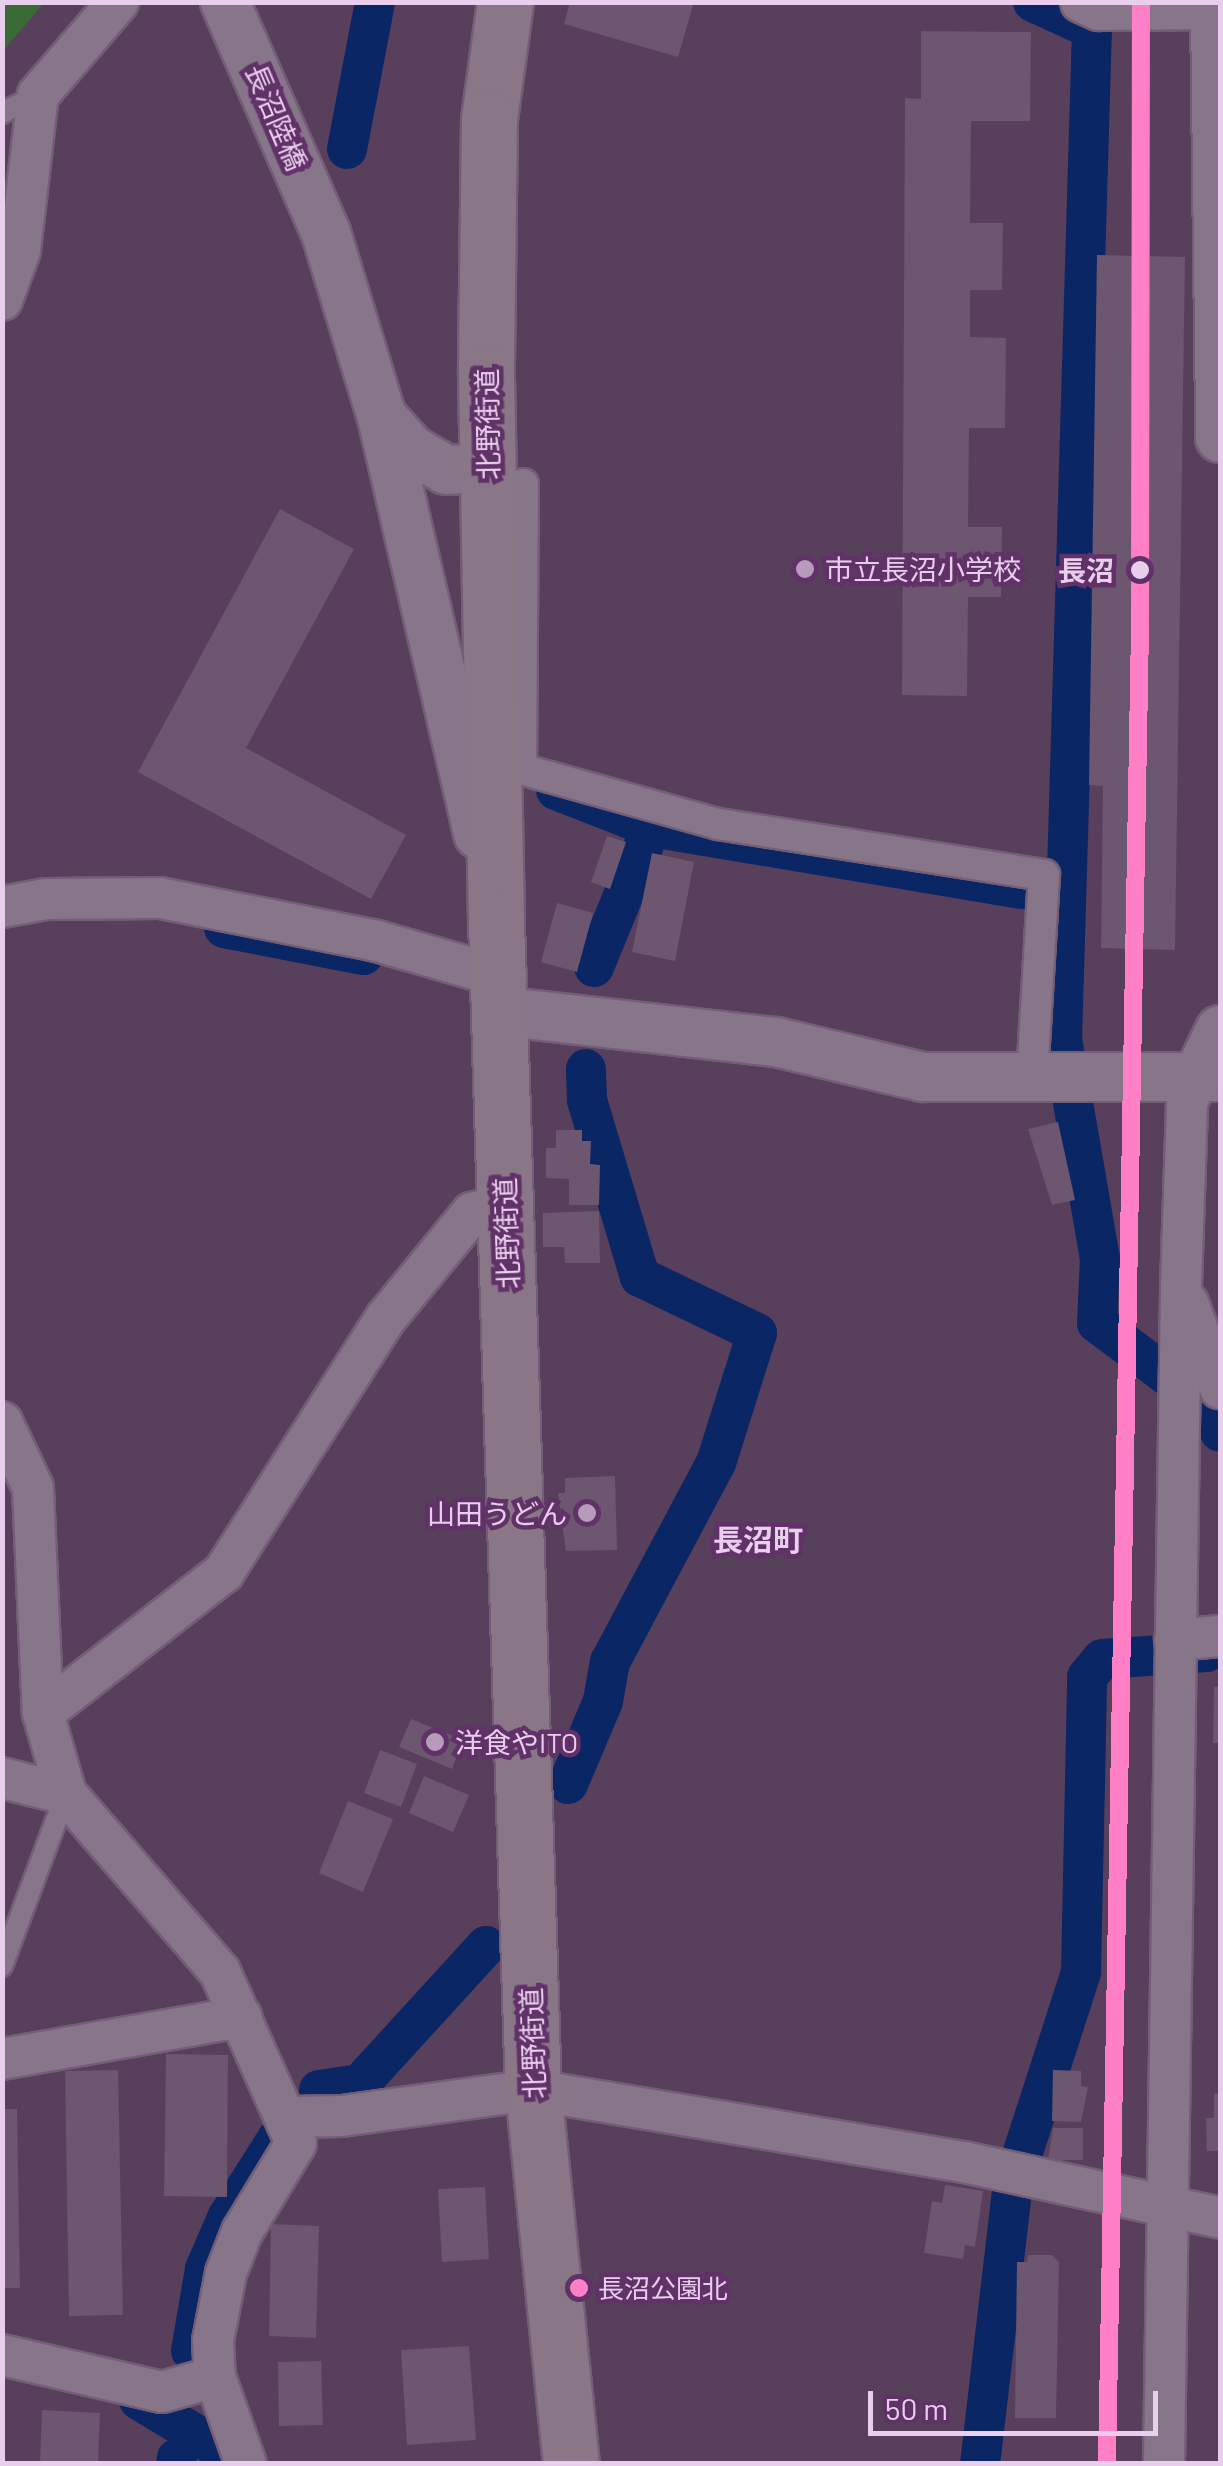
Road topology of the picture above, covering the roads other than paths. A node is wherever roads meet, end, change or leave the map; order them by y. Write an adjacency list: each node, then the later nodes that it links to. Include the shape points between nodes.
1 (118, 2): 7 (street)
2 (225, 2): 10 (street, 長沼陸橋, via 326,233)
3 (505, 2): 12 (main road, 北野街道, via 489,119)
4 (1082, 2): 5 (street, via 1098,10)
5 (1215, 6): 6 (street)
6 (1218, 62): 11 (street)
7 (38, 95): 8 (lane); 9 (street, via 20,250)
8 (2, 114)
9 (2, 300)
10 (382, 417): 12 (street, via 412,450 446,470); 14 (street, 長沼陸橋, via 451,698)
11 (1219, 423)
12 (505, 476): 14 (main road, 北野街道); 18 (street, via 521,769 718,824 1044,875)
13 (2, 908): 15 (street, via 46,899 160,898 376,941)
14 (496, 921): 15 (main road, 北野街道)
15 (498, 993): 18 (street, via 776,1042 922,1077); 19 (main road, 北野街道)
16 (1220, 1030): 17 (street)
17 (1209, 1077): 18 (street); 20 (street, via 1187,1103)
18 (1032, 1080)
19 (505, 1204): 25 (street, via 472,1213 386,1318 224,1572); 31 (main road, 北野街道)
20 (1181, 1286): 21 (street); 24 (street)
21 (1220, 1388)
22 (2, 1422): 25 (street, via 34,1488)
23 (1220, 1636): 24 (street)
24 (1175, 1640): 33 (street)
25 (42, 1713): 27 (street)
26 (2, 1778): 27 (street)
27 (66, 1794): 28 (lane); 29 (street, via 180,1920 220,1972)
28 (2, 1966)
29 (241, 2018): 30 (street); 32 (street)
30 (2, 2059)
31 (533, 2090): 32 (street); 33 (street, via 977,2165); 38 (main road, 北野街道)
32 (290, 2117): 36 (street, via 296,2143 242,2232 226,2273 213,2340)
33 (1167, 2210): 34 (street); 39 (street)
34 (1220, 2218)
35 (2, 2355): 36 (street, via 162,2392)
36 (215, 2377): 37 (street)
37 (246, 2464)
38 (571, 2464)
39 (1164, 2464)

